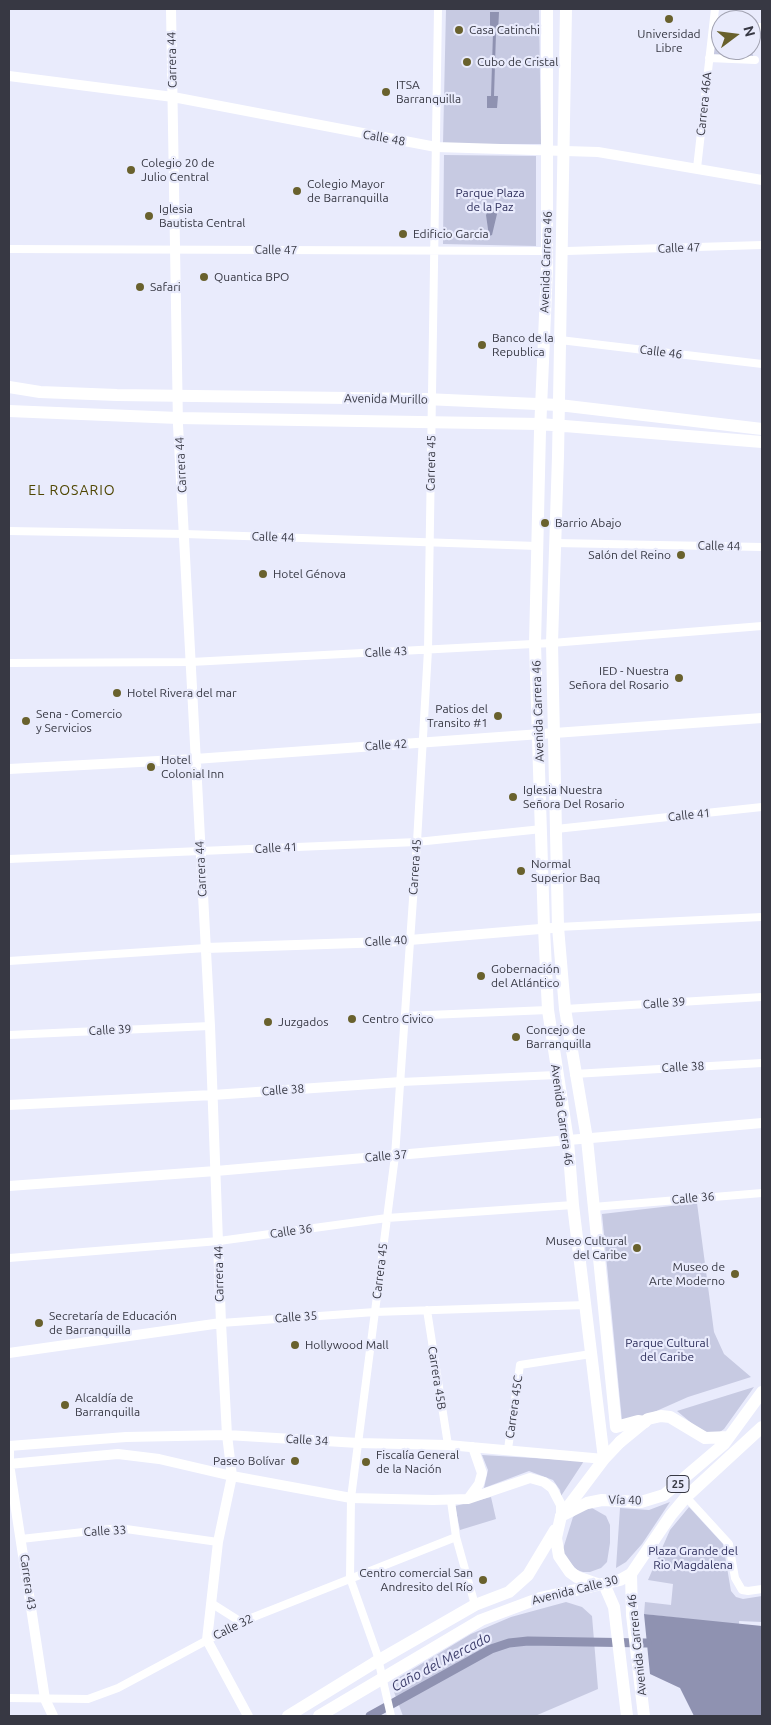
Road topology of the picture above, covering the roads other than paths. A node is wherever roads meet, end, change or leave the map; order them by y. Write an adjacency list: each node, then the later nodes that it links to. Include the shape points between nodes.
1 (171, 9): 10 (street, Carrera 44)
2 (438, 9): 11 (street, Carrera 45)
3 (547, 9): 6 (main road, Avenida Carrera 46)
4 (566, 9): 5 (main road, Avenida Carrera 46)
5 (566, 30): 13 (street, via 570,60); 23 (main road, Avenida Carrera 46)
6 (547, 32): 12 (street); 22 (main road, Avenida Carrera 46)
7 (711, 39): 8 (street, Carrera 46A)
8 (709, 58): 14 (street, Carrera 46A)
9 (9, 76): 10 (street, Calle 48)
10 (173, 97): 11 (street, Calle 48); 17 (street, Carrera 44)
11 (436, 147): 12 (street, Calle 48); 19 (street, Carrera 45)
12 (543, 149): 13 (street, Calle 48); 20 (street)
13 (568, 150): 14 (street, Calle 48); 21 (street)
14 (697, 168): 15 (street, Calle 48)
15 (762, 180)
16 (762, 245): 21 (street, Calle 47)
17 (174, 248): 18 (street, Calle 47); 19 (street, Calle 47); 28 (street, Carrera 44)
18 (9, 249)
19 (434, 251): 20 (street, Calle 47); 29 (street, Carrera 45)
20 (543, 251): 22 (street, via 542,272)
21 (567, 251): 23 (street, via 566,274)
22 (547, 274): 26 (main road, Avenida Carrera 46)
23 (561, 275): 24 (main road, Avenida Carrera 46)
24 (560, 340): 25 (street, Calle 46); 32 (main road, Avenida Carrera 46)
25 (762, 364)
26 (541, 386): 30 (main road); 31 (main road, Avenida Carrera 46)
27 (9, 387): 28 (main road, Avenida Murillo, via 40,392)
28 (178, 397): 29 (main road, Avenida Murillo); 34 (street, Carrera 44)
29 (432, 399): 30 (main road, Avenida Murillo); 35 (street, Carrera 45)
30 (523, 403): 31 (main road, Avenida Murillo)
31 (541, 404): 32 (main road, Avenida Murillo); 36 (main road, Avenida Carrera 46)
32 (559, 405): 37 (main road, Avenida Carrera 46); 38 (main road, Avenida Murillo)
33 (9, 411): 34 (main road, Avenida Murillo)
34 (178, 418): 35 (main road, Avenida Murillo); 41 (street, Carrera 44)
35 (432, 421): 36 (main road, Avenida Murillo); 43 (street, Carrera 45)
36 (540, 424): 37 (main road, Avenida Murillo); 44 (main road, Avenida Carrera 46)
37 (559, 425): 39 (main road, Avenida Murillo); 42 (main road, Avenida Carrera 46)
38 (762, 429)
39 (762, 442)
40 (9, 532): 41 (street, Calle 44)
41 (185, 534): 43 (street, Calle 44); 50 (street, Carrera 44)
42 (555, 543): 45 (street, Calle 44); 47 (main road, Avenida Carrera 46)
43 (430, 544): 44 (street, Calle 44); 49 (street, Carrera 45)
44 (537, 546): 48 (main road, Avenida Carrera 46)
45 (762, 547)
46 (762, 626): 47 (street, Calle 43)
47 (552, 643): 48 (street, Calle 43); 53 (main road, Avenida Carrera 46)
48 (535, 644): 49 (street, Calle 43); 54 (main road, Avenida Carrera 46)
49 (428, 650): 50 (street, Calle 43); 55 (street, Carrera 45)
50 (190, 662): 51 (street, Calle 43); 56 (street, Carrera 44)
51 (9, 663)
52 (762, 718): 53 (street, Calle 42)
53 (554, 734): 54 (street, Calle 42); 60 (main road, Avenida Carrera 46)
54 (539, 735): 55 (street, Calle 42); 59 (main road, Avenida Carrera 46)
55 (422, 742): 56 (street, Calle 42); 61 (street, Carrera 45)
56 (195, 759): 57 (street, Calle 42); 62 (street, Carrera 44)
57 (9, 769)
58 (762, 807): 60 (street, Calle 41)
59 (542, 829): 61 (street, Calle 41); 66 (main road, Avenida Carrera 46)
60 (556, 829): 65 (main road, Avenida Carrera 46)
61 (417, 842): 62 (street, Calle 41); 67 (street, Carrera 45)
62 (200, 852): 63 (street, Calle 41); 68 (street, Carrera 44)
63 (9, 859)
64 (762, 917): 65 (street, Calle 40)
65 (558, 927): 66 (street, Calle 40); 71 (main road, Avenida Carrera 46)
66 (544, 928): 67 (street, Calle 40); 72 (main road, Avenida Carrera 46)
67 (410, 940): 68 (street, Calle 40); 73 (street, Carrera 45)
68 (206, 948): 69 (street, Calle 40); 74 (street, Carrera 44)
69 (9, 961)
70 (762, 997): 71 (street, Calle 39)
71 (565, 1009): 77 (main road, Avenida Carrera 46)
72 (548, 1010): 73 (street); 78 (main road, Avenida Carrera 46)
73 (405, 1016): 79 (street, Carrera 45)
74 (210, 1026): 75 (street, Calle 39); 80 (street, Carrera 44)
75 (9, 1035)
76 (762, 1063): 77 (street, Calle 38)
77 (574, 1074): 83 (main road, Avenida Carrera 46)
78 (556, 1075): 79 (street, Calle 38); 84 (main road, Avenida Carrera 46)
79 (401, 1082): 80 (street, Calle 38); 85 (street, Carrera 45)
80 (213, 1095): 81 (street, Calle 38); 86 (street, Carrera 44)
81 (9, 1105)
82 (762, 1123): 83 (street, Calle 37)
83 (587, 1139): 84 (street, Calle 37); 90 (main road, Avenida Carrera 46)
84 (568, 1141): 85 (street, Calle 37); 89 (main road, Avenida Carrera 46)
85 (395, 1156): 86 (street, Calle 37); 91 (street, Carrera 45)
86 (216, 1171): 87 (street, Calle 37); 92 (street, Carrera 44)
87 (9, 1186)
88 (762, 1193): 90 (street, Calle 36)
89 (573, 1205): 91 (street, Calle 36); 94 (main road, Avenida Carrera 46)
90 (593, 1207): 101 (main road, Avenida Carrera 46, via 616,1427)
91 (387, 1218): 92 (street, Calle 36); 96 (street, Carrera 45)
92 (219, 1241): 93 (street, Calle 36); 97 (street, Carrera 44)
93 (9, 1258)
94 (586, 1305): 95 (street, Calle 35); 99 (main road, Avenida Carrera 46)
95 (427, 1310): 96 (street, Calle 35); 106 (street, Carrera 45B)
96 (375, 1312): 97 (street, Calle 35); 105 (street, Carrera 45)
97 (220, 1322): 98 (street, Calle 35); 103 (street, Carrera 44)
98 (9, 1353)
99 (591, 1354): 109 (street, Carrera 45C, via 520,1365); 110 (main road, Avenida Carrera 46)
100 (762, 1392): 104 (main road, Vía 40 / 25)
101 (645, 1422): 104 (main road, via 656,1416 670,1417 705,1438); 110 (main road)
102 (762, 1427): 113 (main road, Avenida Calle 30 / 25)
103 (227, 1435): 105 (street, Calle 34); 107 (street, Calle 34, via 126,1437); 112 (street, Carrera 44)
104 (728, 1437): 117 (main road, Vía 40 / 25, via 664,1495 641,1502 602,1500 587,1503)
105 (358, 1443): 106 (street, Calle 34); 114 (street, Carrera 45)
106 (448, 1445): 108 (street, Calle 34)
107 (9, 1446): 111 (street, Carrera 43)
108 (473, 1447): 109 (street, Calle 34); 115 (street, via 482,1473 479,1484)
109 (508, 1449): 110 (street, Calle 34)
110 (604, 1459): 117 (main road)
111 (9, 1464): 112 (street, via 118,1454 159,1459); 119 (street, Carrera 43)
112 (232, 1476): 114 (street); 120 (street, Carrera 44)
113 (686, 1497): 121 (main road, Avenida Calle 30 / 25); 124 (street, via 729,1544 735,1578 742,1590)
114 (351, 1498): 116 (street); 122 (street, Carrera 45)
115 (468, 1498): 116 (street); 117 (street, via 526,1478 536,1478 552,1488 558,1497)
116 (451, 1500): 118 (street)
117 (559, 1522): 123 (main road, via 556,1547 564,1564 570,1572 586,1581); 126 (main road, Avenida Calle 30, via 538,1560 519,1584 509,1592)
118 (456, 1537): 122 (street, Calle 32); 126 (street)
119 (21, 1539): 120 (street, Calle 33, via 119,1528); 132 (street, Carrera 43)
120 (218, 1542): 125 (street, Carrera 44)
121 (631, 1574): 123 (main road, Avenida Calle 30); 139 (main road, Avenida Carrera 46, via 632,1615)
122 (350, 1578): 127 (street, Calle 32); 129 (street, Carrera 45)
123 (604, 1584): 130 (main road, Avenida Calle 30, via 546,1596 481,1620); 138 (main road, Avenida Carrera 46, via 612,1598 616,1619)
124 (762, 1589)
125 (211, 1603): 127 (street); 128 (street, Carrera 44)
126 (475, 1605): 129 (main road, Avenida Calle 30)
127 (241, 1622): 128 (street, Calle 32)
128 (207, 1640): 132 (street, Calle 32, via 118,1688 88,1699); 134 (street)
129 (379, 1660): 130 (street, Carrera 45); 135 (main road, Avenida Calle 30)
130 (383, 1679): 136 (main road, Avenida Calle 30); 137 (street, Carrera 45)
131 (9, 1698): 132 (street, Calle 32)
132 (45, 1699): 133 (street, Carrera 43)
133 (54, 1716)
134 (248, 1716)
135 (288, 1716)
136 (319, 1716)
137 (390, 1716)
138 (627, 1716)
139 (644, 1716)

